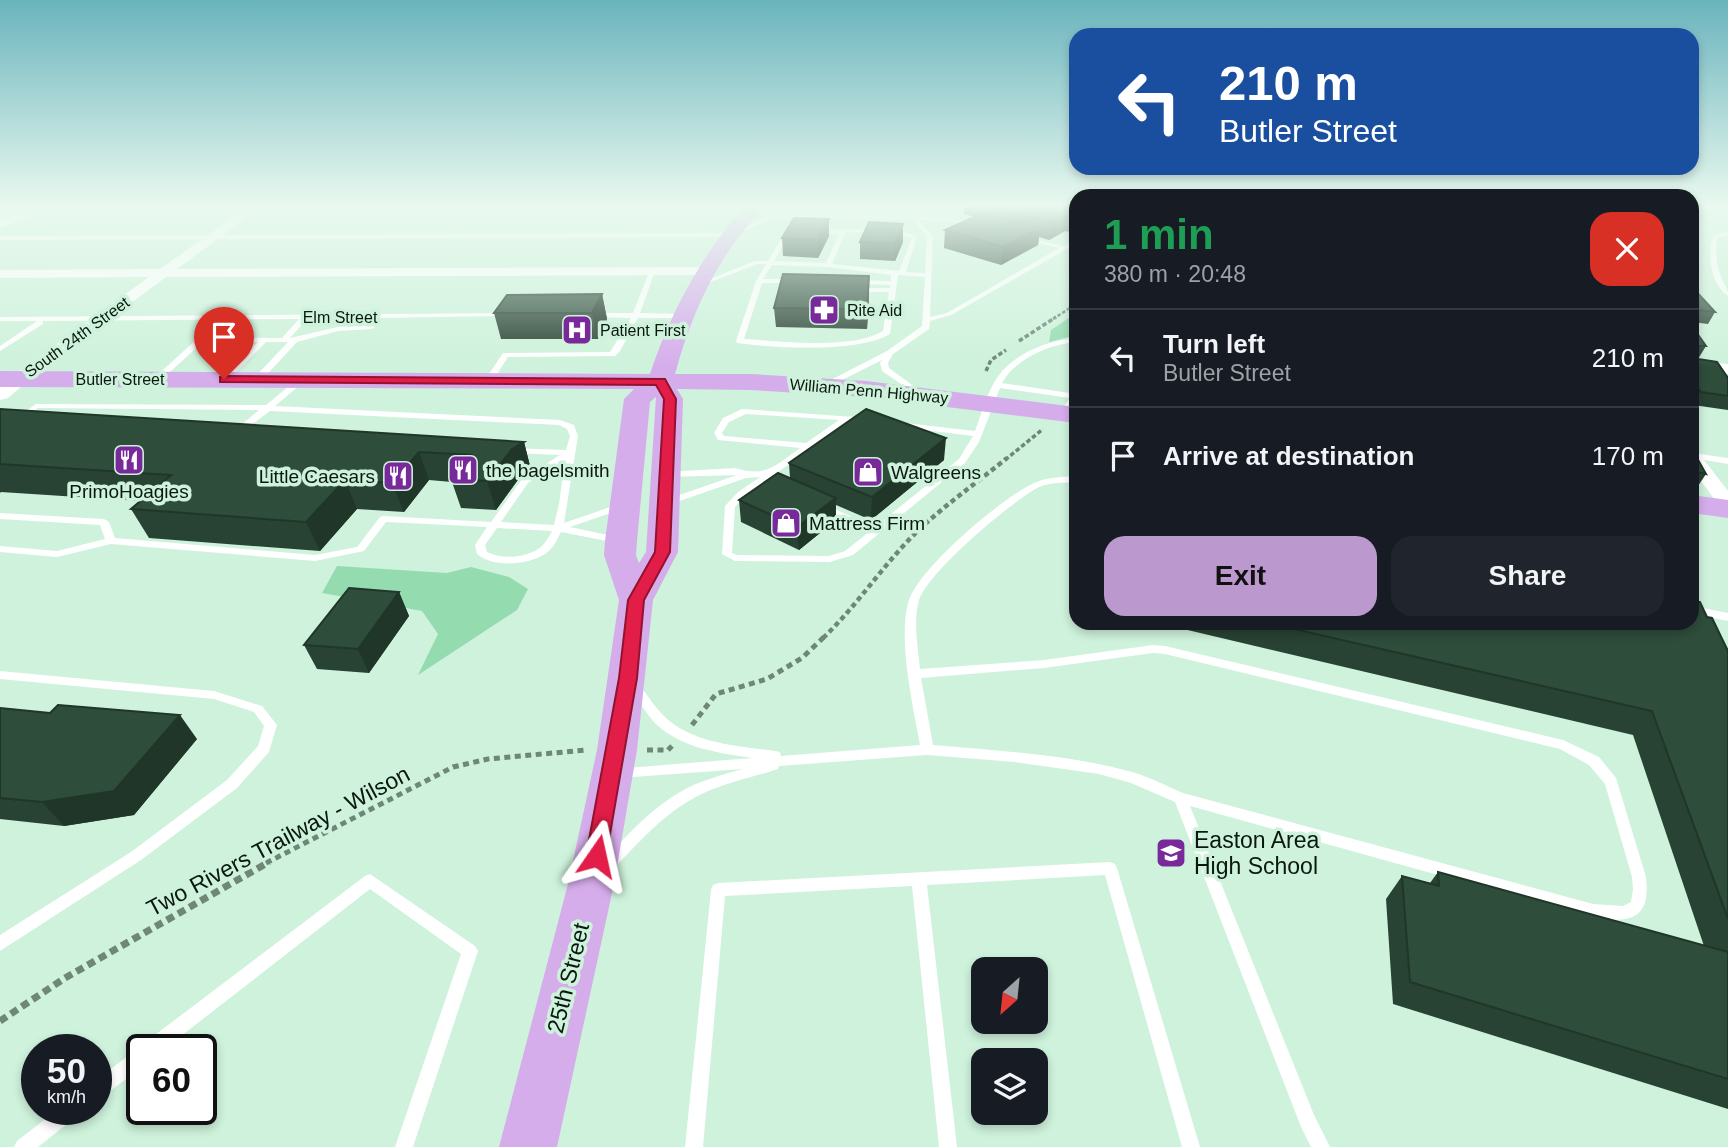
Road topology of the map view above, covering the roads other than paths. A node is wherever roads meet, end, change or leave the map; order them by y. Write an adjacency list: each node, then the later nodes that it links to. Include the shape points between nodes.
1 (183, 260): 11 (street, South 24th Street)
2 (714, 260): 15 (main road)
3 (830, 260): 9 (lane)
4 (904, 260): 12 (lane)
5 (929, 260): 14 (lane)
6 (1045, 260): 28 (lane, via 949,314)
7 (1714, 260): 20 (lane, via 1718,279)
8 (772, 262): 9 (lane); 15 (lane, via 752,263); 16 (lane)
9 (828, 265): 12 (lane)
10 (652, 271): 11 (street); 15 (street); 23 (lane)
11 (165, 273): 13 (street); 26 (street, South 24th Street)
12 (898, 273): 14 (lane); 19 (lane)
13 (0, 274)
14 (928, 275): 28 (lane)
15 (700, 279): 24 (main road)
16 (759, 281): 17 (lane); 19 (lane, via 740,341 875,341 887,332)
17 (798, 281)
18 (852, 286): 19 (lane)
19 (893, 286)
20 (1728, 294)
21 (513, 315): 25 (lane, Elm Street)
22 (582, 315): 23 (lane)
23 (636, 315): 24 (lane); 43 (lane, via 612,354 506,355)
24 (681, 316): 44 (main road)
25 (305, 317): 26 (lane, Elm Street); 32 (lane)
26 (102, 318): 27 (lane, Elm Street); 45 (street, South 24th Street)
27 (0, 319)
28 (927, 320): 36 (lane, via 921,333)
29 (40, 322): 35 (lane)
30 (371, 327): 33 (lane, via 338,329)
31 (264, 340): 32 (lane); 39 (lane, via 202,339); 40 (lane)
32 (284, 340): 33 (lane)
33 (294, 340): 41 (lane)
34 (1069, 340): 47 (lane, via 1044,347 1006,370)
35 (0, 349)
36 (890, 354): 46 (lane); 48 (lane, via 884,366 888,373)
37 (1699, 366): 38 (street)
38 (1728, 369)
39 (157, 379): 40 (main road, Butler Street); 45 (main road, Butler Street)
40 (224, 379): 41 (main road, Butler Street)
41 (257, 380): 42 (main road, Butler Street)
42 (302, 380): 43 (main road, Butler Street); 50 (lane)
43 (489, 380): 44 (main road, Butler Street)
44 (660, 381): 46 (main road, William Penn Highway); 70 (main road, 25th Street, via 670,399); 73 (main road, 25th Street, via 637,399)
45 (6, 383)
46 (824, 386): 48 (main road, William Penn Highway)
47 (994, 394): 48 (main road, William Penn Highway); 49 (main road, William Penn Highway); 58 (lane)
48 (920, 395)
49 (1069, 404)
50 (269, 408): 54 (lane, via 36,406 8,426); 56 (lane); 61 (lane, via 560,423 571,427 574,436)
51 (847, 418): 52 (lane); 59 (lane); 59 (lane, via 745,411 726,420 718,433 721,438)
52 (871, 421)
53 (895, 424): 58 (lane)
54 (22, 427)
55 (225, 432): 56 (lane)
56 (238, 432): 57 (lane)
57 (252, 433)
58 (978, 434): 79 (lane, via 962,461)
59 (809, 446): 65 (lane)
60 (501, 449): 61 (lane)
61 (570, 453): 77 (lane, via 525,481); 78 (lane)
62 (1699, 457): 63 (lane)
63 (1728, 461)
64 (1699, 465): 72 (street)
65 (772, 472): 66 (lane); 67 (lane)
66 (745, 475): 70 (lane); 70 (lane, via 735,471)
67 (761, 480): 69 (lane); 79 (lane, via 730,506 727,554 735,558 830,559 849,553)
68 (1069, 480): 86 (lane, via 1038,484 1021,494 925,579 914,599 911,620)
69 (774, 486)
70 (666, 489): 83 (main road, 25th Street, via 662,552)
71 (812, 503): 79 (lane)
72 (1728, 503)
73 (625, 505): 78 (lane); 81 (main road, 25th Street)
74 (1699, 505): 75 (main road)
75 (1728, 509)
76 (0, 516): 80 (lane, via 104,522)
77 (494, 525): 78 (lane); 78 (lane, via 480,545 482,554 509,561 543,551); 80 (lane, via 383,519 360,549 315,558)
78 (558, 528): 81 (lane)
79 (876, 531)
80 (111, 541): 82 (lane, via 57,554)
81 (621, 541): 83 (main road, 25th Street, via 620,555)
82 (0, 549)
83 (636, 600): 88 (main road, 25th Street)
84 (1699, 611): 85 (lane)
85 (1728, 617)
86 (916, 674): 89 (lane); 92 (lane, via 1165,650 1563,745 1594,761 1611,782 1642,892 1630,913 1593,911)
87 (0, 675): 95 (lane, via 214,695 258,709 271,725 264,748 232,784 136,856)
88 (628, 678): 90 (main road, 25th Street); 91 (lane, via 660,720 682,735 698,742)
89 (926, 750): 91 (lane); 92 (lane, via 1107,770)
90 (612, 758): 91 (lane); 94 (main road, 25th Street)
91 (792, 758): 94 (lane, via 699,789 670,806 638,833)
92 (1180, 798): 106 (lane)
93 (919, 879): 103 (lane, via 718,890); 104 (lane); 105 (lane, via 1110,868)
94 (592, 884): 102 (main road, 25th Street)
95 (0, 944)
96 (170, 1034): 101 (lane, via 370,881 470,951)
97 (126, 1068): 98 (lane)
98 (112, 1079)
99 (52, 1125): 100 (lane)
100 (23, 1147)
101 (404, 1147)
102 (528, 1147)
103 (694, 1147)
104 (948, 1147)
105 (1191, 1147)
106 (1321, 1147)

